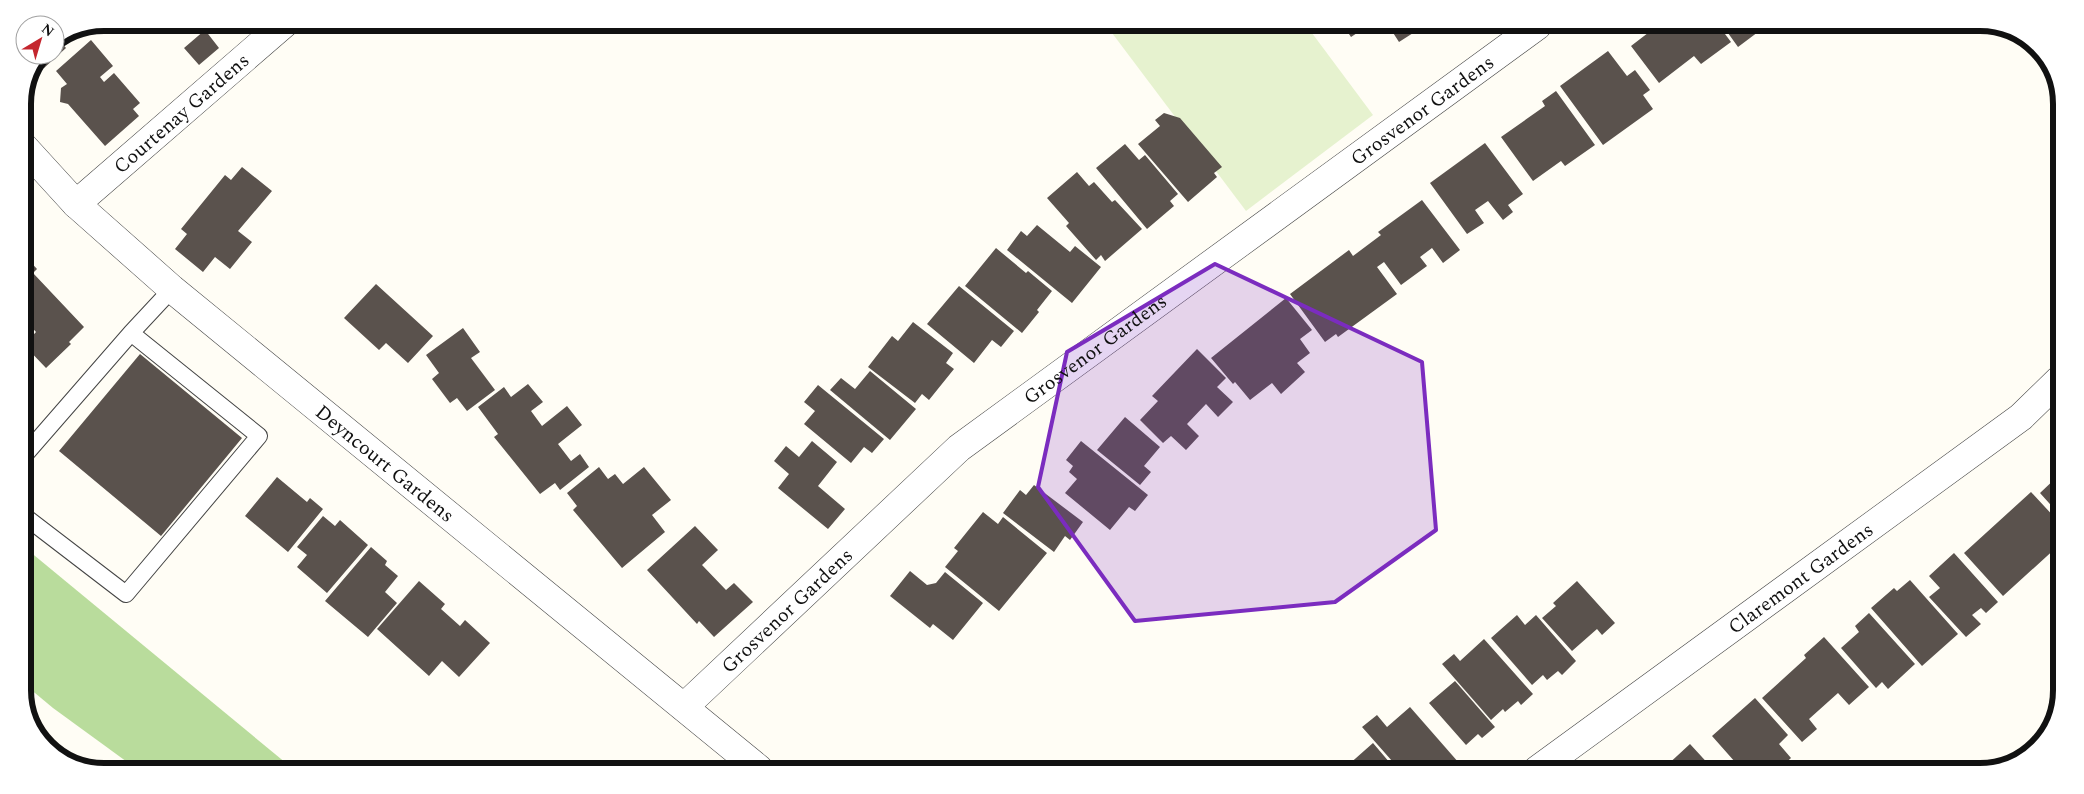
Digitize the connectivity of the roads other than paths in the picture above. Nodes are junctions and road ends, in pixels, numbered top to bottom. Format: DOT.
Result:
graph roads {
  1 [pos="276,31"];
  2 [pos="1530,31"];
  3 [pos="31,155"];
  4 [pos="76,204"];
  5 [pos="172,289"];
  6 [pos="131,332"];
  7 [pos="2053,386"];
  8 [pos="31,448"];
  9 [pos="31,521"];
  10 [pos="684,707"];
  11 [pos="752,763"];
  12 [pos="1547,763"];
  1 -- 4 [label="street, Courtenay Gardens"];
  2 -- 10 [label="street, Grosvenor Gardens"];
  3 -- 4 [label="street, Deyncourt Gardens"];
  4 -- 5 [label="street, Deyncourt Gardens"];
  5 -- 6 [label="lane"];
  5 -- 10 [label="street, Deyncourt Gardens"];
  6 -- 8 [label="lane"];
  6 -- 9 [label="lane"];
  7 -- 12 [label="street, Claremont Gardens"];
  10 -- 11 [label="street, Deyncourt Gardens"];
}
